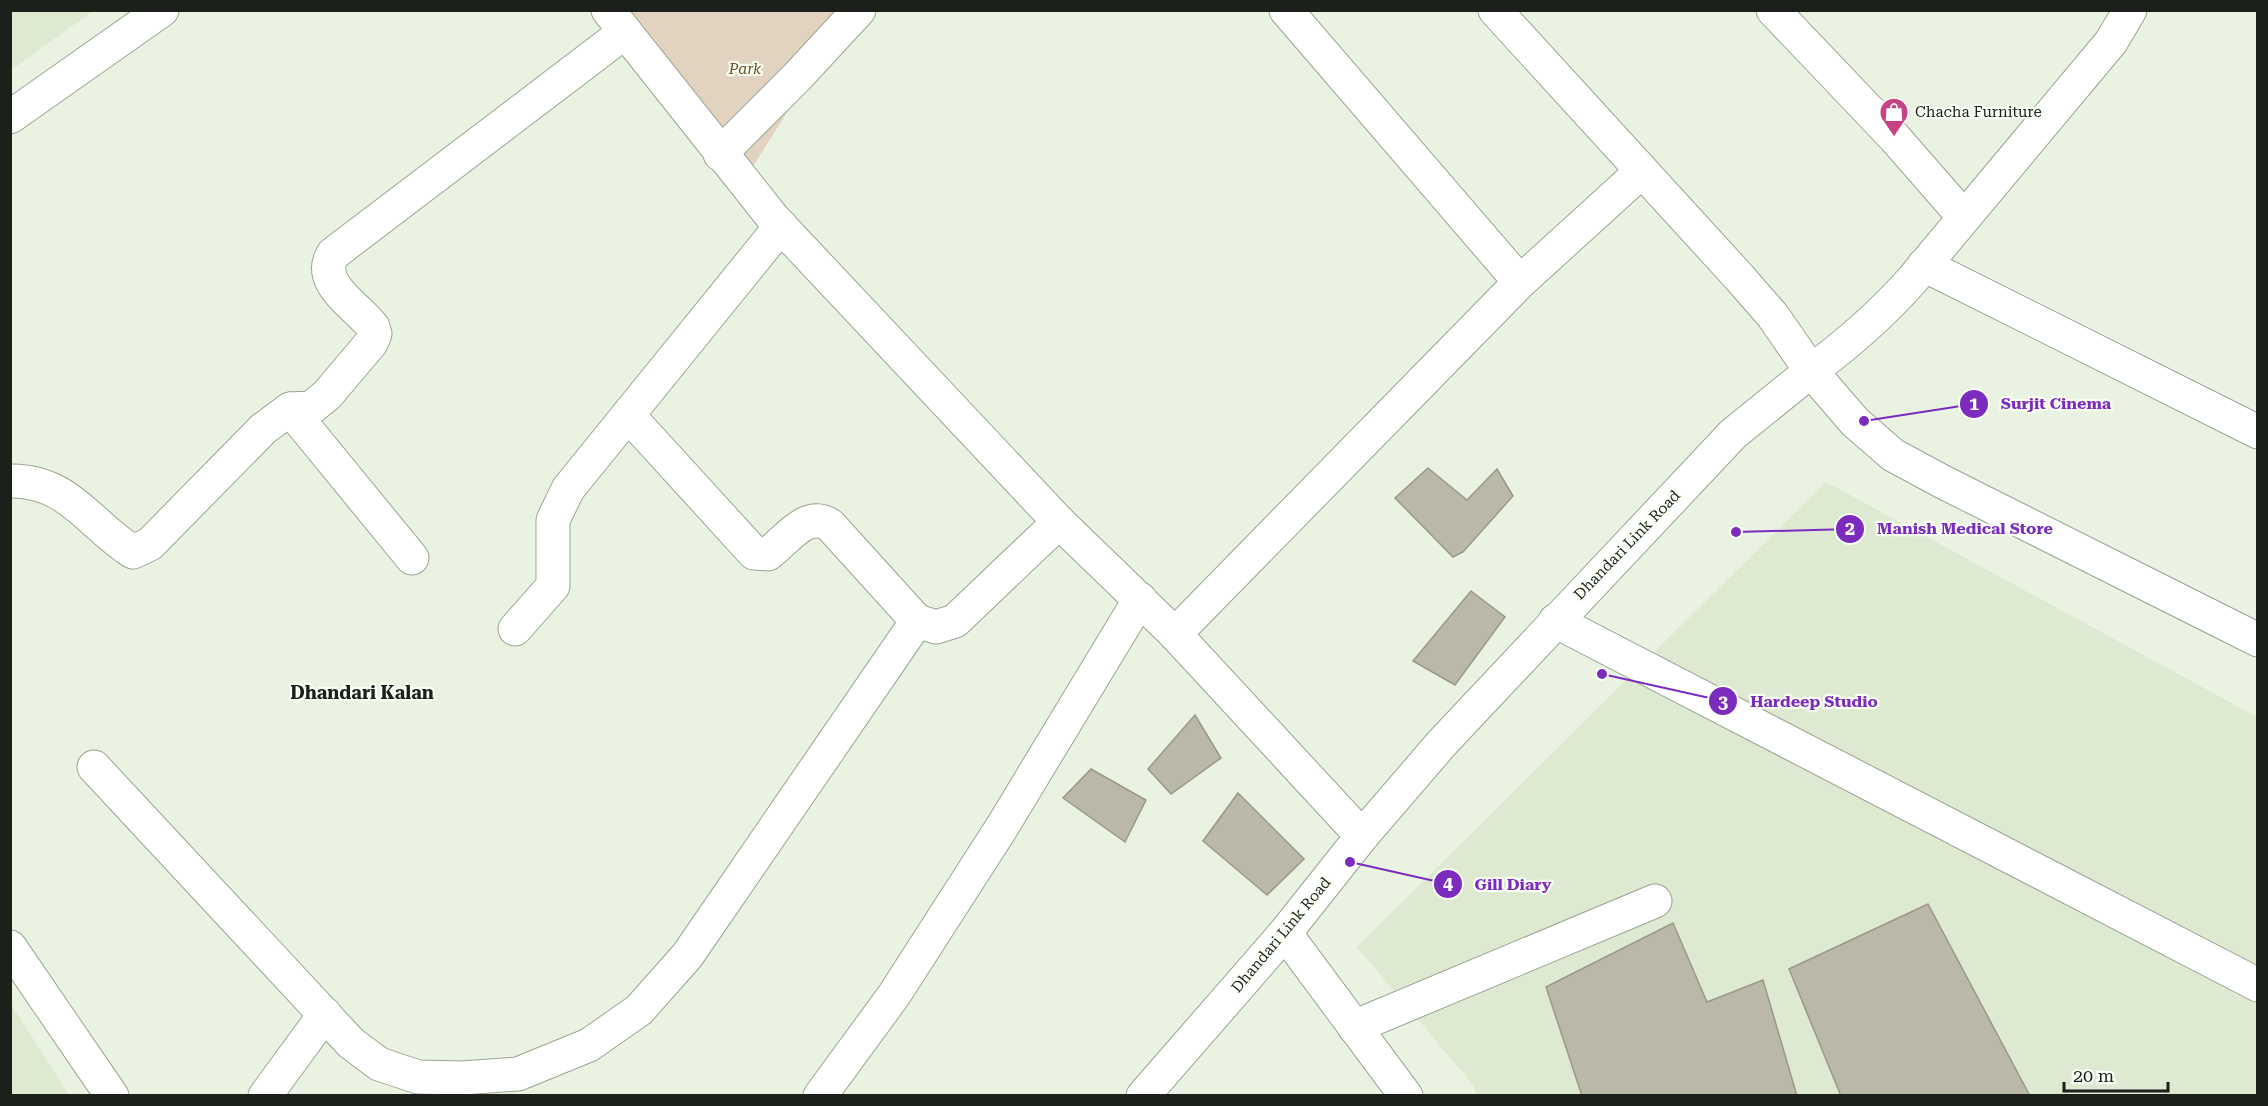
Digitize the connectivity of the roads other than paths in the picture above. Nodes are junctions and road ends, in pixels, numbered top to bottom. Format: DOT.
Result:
graph roads {
  1 [pos="162,10"];
  2 [pos="859,10"];
  3 [pos="1286,10"];
  4 [pos="1495,10"];
  5 [pos="1773,10"];
  6 [pos="2130,10"];
  7 [pos="617,21"];
  8 [pos="10,117"];
  9 [pos="720,154"];
  10 [pos="1642,171"];
  11 [pos="1964,216"];
  12 [pos="781,226"];
  13 [pos="1924,265"];
  14 [pos="1520,282"];
  15 [pos="1811,371"];
  16 [pos="290,409"];
  17 [pos="628,415"];
  18 [pos="2258,432"];
  19 [pos="10,481"];
  20 [pos="1059,522"];
  21 [pos="412,558"];
  22 [pos="1140,599"];
  23 [pos="917,621"];
  24 [pos="1555,621"];
  25 [pos="515,629"];
  26 [pos="1175,634"];
  27 [pos="2258,640"];
  28 [pos="94,766"];
  29 [pos="1362,836"];
  30 [pos="1655,901"];
  31 [pos="1285,933"];
  32 [pos="10,947"];
  33 [pos="2258,985"];
  34 [pos="325,1014"];
  35 [pos="1354,1026"];
  36 [pos="112,1095"];
  37 [pos="265,1095"];
  38 [pos="820,1095"];
  39 [pos="1143,1095"];
  40 [pos="1406,1095"];
  1 -- 8 [label="street"];
  2 -- 9 [label="street"];
  3 -- 14 [label="street"];
  4 -- 10 [label="street"];
  5 -- 11 [label="street"];
  6 -- 11 [label="street, Dhandari Link Road"];
  7 -- 9 [label="street"];
  7 -- 16 [label="street"];
  9 -- 12 [label="street"];
  10 -- 14 [label="street"];
  10 -- 15 [label="street"];
  11 -- 13 [label="street, Dhandari Link Road"];
  12 -- 17 [label="street"];
  12 -- 20 [label="street"];
  13 -- 15 [label="street, Dhandari Link Road"];
  13 -- 18 [label="street"];
  14 -- 26 [label="street"];
  15 -- 24 [label="street, Dhandari Link Road"];
  15 -- 27 [label="street"];
  16 -- 19 [label="street"];
  16 -- 21 [label="street"];
  17 -- 23 [label="street"];
  17 -- 25 [label="street"];
  20 -- 22 [label="street"];
  20 -- 23 [label="street"];
  22 -- 26 [label="street"];
  22 -- 38 [label="street"];
  23 -- 34 [label="street"];
  24 -- 29 [label="street, Dhandari Link Road"];
  24 -- 33 [label="street"];
  26 -- 29 [label="street"];
  28 -- 34 [label="street"];
  29 -- 31 [label="street, Dhandari Link Road"];
  30 -- 35 [label="street"];
  31 -- 35 [label="street"];
  31 -- 39 [label="street, Dhandari Link Road"];
  32 -- 36 [label="street"];
  34 -- 37 [label="street"];
  35 -- 40 [label="street"];
}
